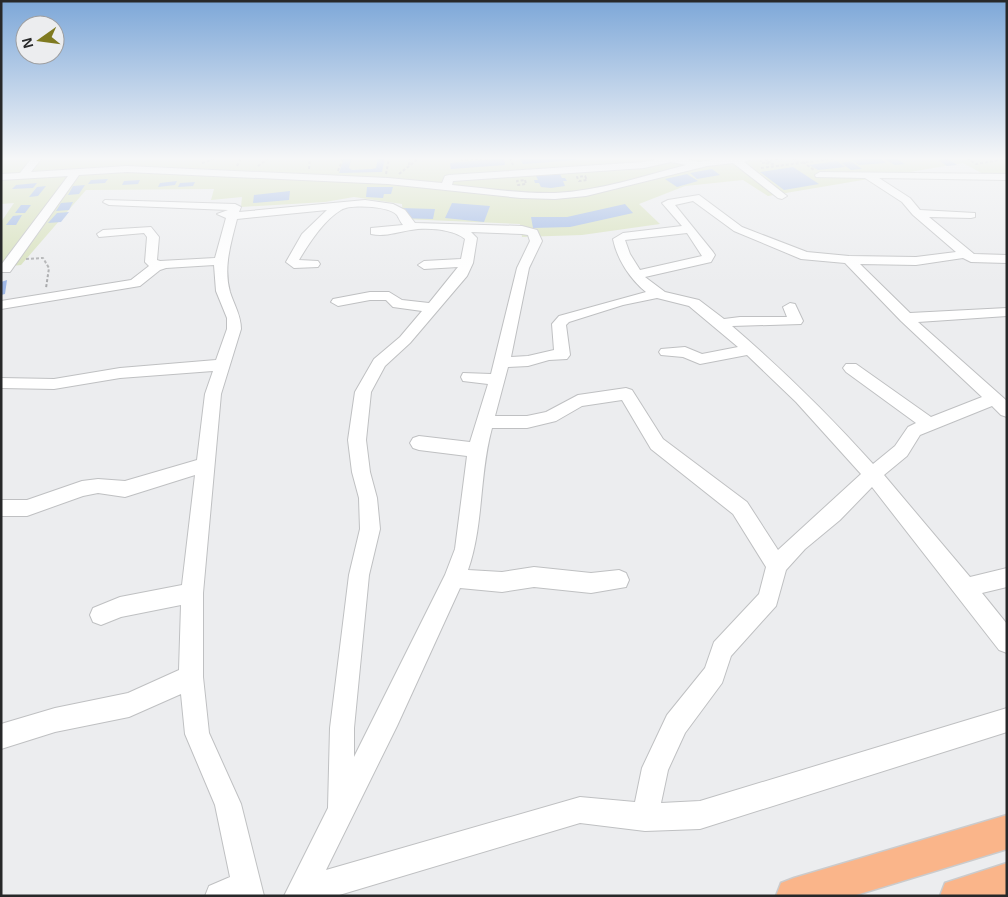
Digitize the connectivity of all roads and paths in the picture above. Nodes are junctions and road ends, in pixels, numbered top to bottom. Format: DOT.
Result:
graph roads {
  1 [pos="56,200"];
  2 [pos="682,200"];
  3 [pos="699,200"];
  4 [pos="906,200"];
  5 [pos="109,202"];
  6 [pos="339,204"];
  7 [pos="208,212"];
  8 [pos="917,213"];
  9 [pos="971,215"];
  10 [pos="234,216"];
  11 [pos="412,226"];
  12 [pos="460,229"];
  13 [pos="690,229"];
  14 [pos="375,230"];
  15 [pos="103,234"];
  16 [pos="965,254"];
  17 [pos="1007,259"];
  18 [pos="849,260"];
  19 [pos="220,261"];
  20 [pos="467,263"];
  21 [pos="314,264"];
  22 [pos="9,265"];
  23 [pos="424,265"];
  24 [pos="160,266"];
  25 [pos="637,275"];
  26 [pos="658,294"];
  27 [pos="42,297"];
  28 [pos="338,302"];
  29 [pos="1,305"];
  30 [pos="790,307"];
  31 [pos="433,308"];
  32 [pos="1007,312"];
  33 [pos="906,318"];
  34 [pos="722,324"];
  35 [pos="750,349"];
  36 [pos="666,352"];
  37 [pos="221,365"];
  38 [pos="851,368"];
  39 [pos="500,371"];
  40 [pos="469,377"];
  41 [pos="1,383"];
  42 [pos="1000,405"];
  43 [pos="486,422"];
  44 [pos="930,424"];
  45 [pos="419,443"];
  46 [pos="477,450"];
  47 [pos="205,465"];
  48 [pos="872,475"];
  49 [pos="1,508"];
  50 [pos="777,566"];
  51 [pos="1007,577"];
  52 [pos="454,578"];
  53 [pos="619,580"];
  54 [pos="966,588"];
  55 [pos="192,593"];
  56 [pos="100,615"];
  57 [pos="1007,642"];
  58 [pos="191,676"];
  59 [pos="1007,720"];
  60 [pos="1,737"];
  61 [pos="341,808"];
  62 [pos="645,817"];
  63 [pos="1007,832"];
  64 [pos="1007,880"];
  65 [pos="247,891"];
  66 [pos="299,894"];
  67 [pos="219,896"];
  68 [pos="794,896"];
  69 [pos="958,896"];
  1 -- 22 [label="street"];
  2 -- 13 [label="street"];
  3 -- 18 [label="street"];
  4 -- 8 [label="street"];
  5 -- 10 [label="street"];
  6 -- 10 [label="street"];
  6 -- 11 [label="street"];
  6 -- 21 [label="street"];
  7 -- 10 [label="street"];
  8 -- 9 [label="street"];
  8 -- 16 [label="street"];
  10 -- 19 [label="street"];
  11 -- 12 [label="street"];
  11 -- 14 [label="street"];
  12 -- 20 [label="street"];
  12 -- 39 [label="street"];
  13 -- 25 [label="street"];
  13 -- 25 [label="street"];
  15 -- 24 [label="street"];
  16 -- 17 [label="street"];
  16 -- 18 [label="street"];
  18 -- 33 [label="street"];
  19 -- 24 [label="street"];
  19 -- 37 [label="street"];
  20 -- 23 [label="street"];
  20 -- 31 [label="street"];
  22 -- 27 [label="path"];
  24 -- 27 [label="street"];
  25 -- 26 [label="street"];
  26 -- 34 [label="street"];
  26 -- 39 [label="street"];
  27 -- 29 [label="street"];
  28 -- 31 [label="street"];
  30 -- 34 [label="street"];
  31 -- 61 [label="street"];
  32 -- 33 [label="street"];
  33 -- 42 [label="street"];
  34 -- 35 [label="street"];
  35 -- 36 [label="street"];
  35 -- 48 [label="street"];
  37 -- 41 [label="street"];
  37 -- 47 [label="street"];
  38 -- 44 [label="street"];
  39 -- 40 [label="street"];
  39 -- 43 [label="street"];
  42 -- 44 [label="street"];
  43 -- 46 [label="street"];
  43 -- 50 [label="street"];
  44 -- 48 [label="street"];
  45 -- 46 [label="street"];
  46 -- 52 [label="street"];
  47 -- 49 [label="street"];
  47 -- 55 [label="street"];
  48 -- 50 [label="street"];
  48 -- 54 [label="street"];
  50 -- 62 [label="street"];
  51 -- 54 [label="street"];
  52 -- 53 [label="street"];
  52 -- 61 [label="street"];
  54 -- 57 [label="street"];
  55 -- 56 [label="street"];
  55 -- 58 [label="street"];
  58 -- 60 [label="street"];
  58 -- 65 [label="street"];
  59 -- 62 [label="street"];
  61 -- 66 [label="street"];
  62 -- 66 [label="street"];
  63 -- 68 [label="main road"];
  64 -- 69 [label="main road"];
  65 -- 67 [label="street"];
}
